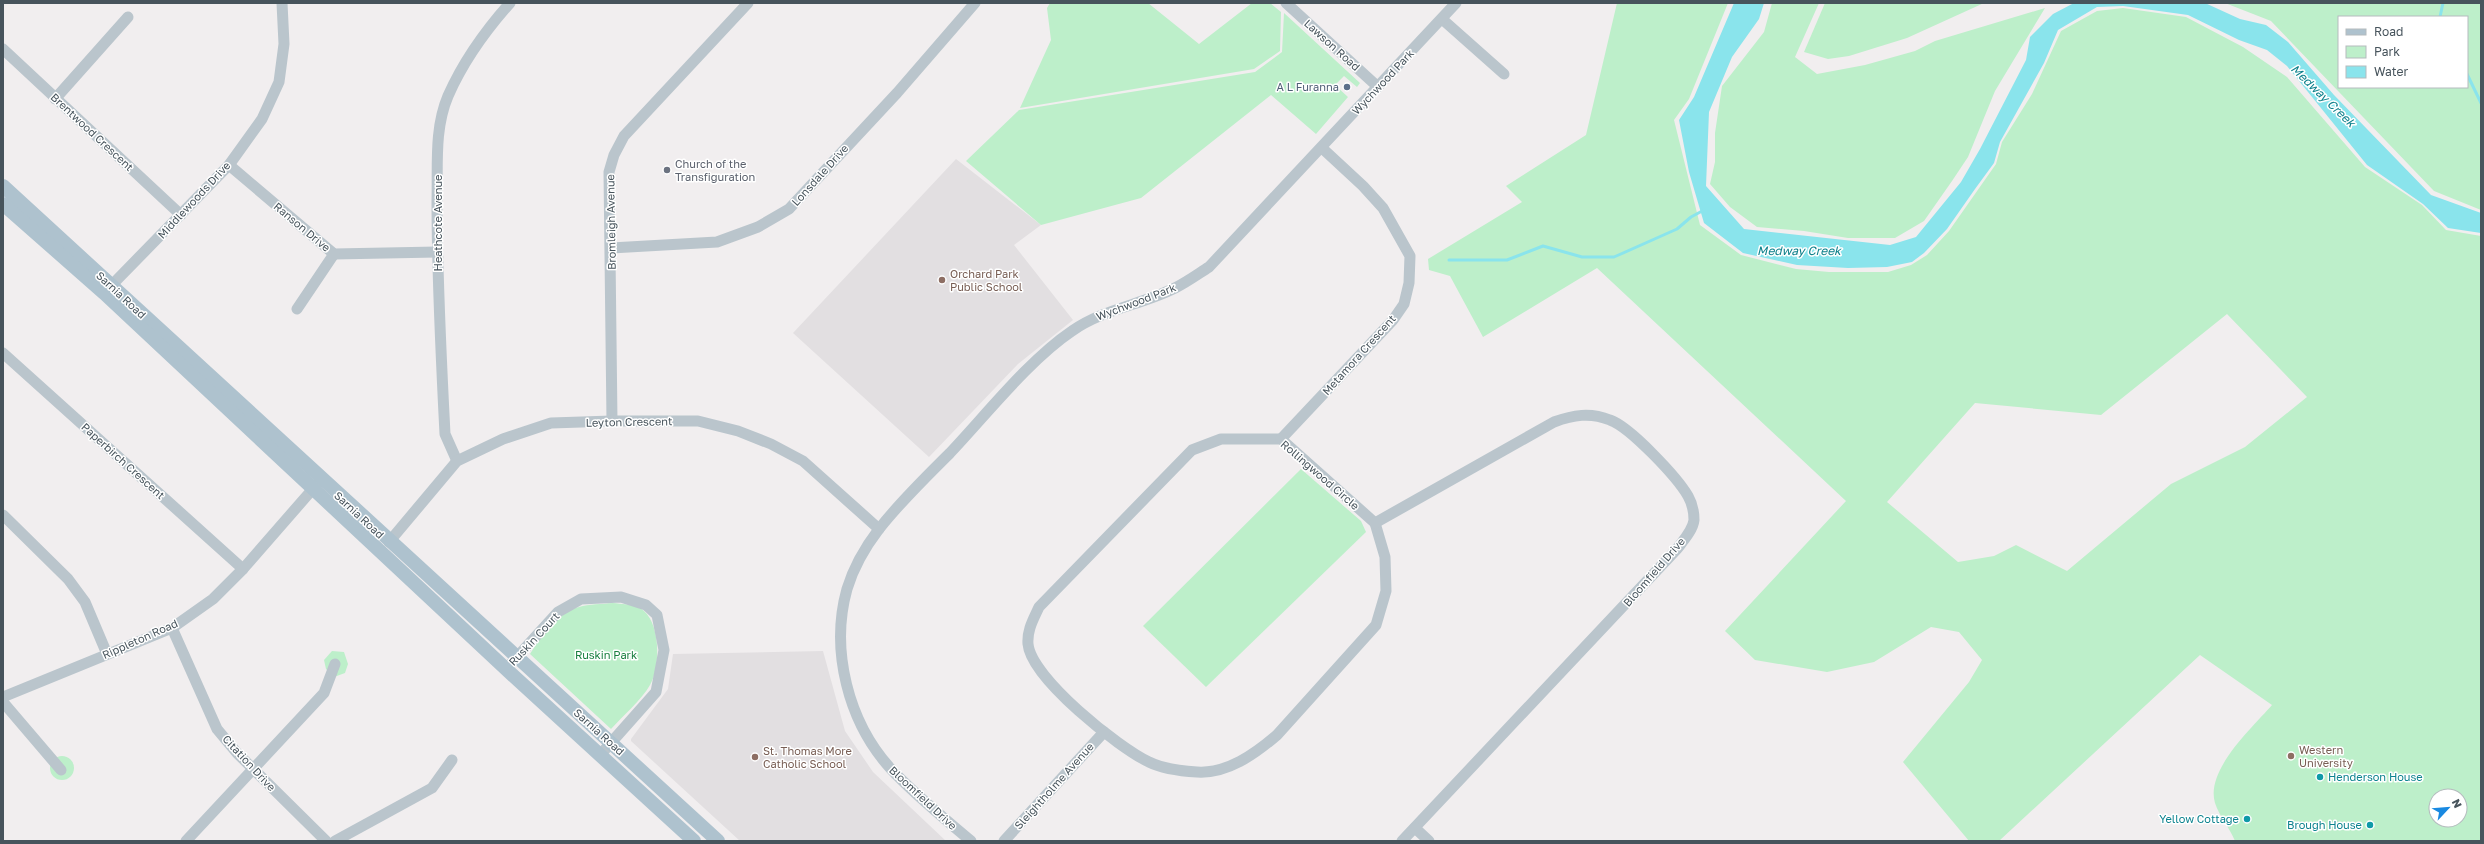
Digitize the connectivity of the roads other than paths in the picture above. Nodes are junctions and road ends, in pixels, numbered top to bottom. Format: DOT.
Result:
graph roads {
  1 [pos="282,3"];
  2 [pos="510,3"];
  3 [pos="748,3"];
  4 [pos="975,3"];
  5 [pos="1286,3"];
  6 [pos="1456,3"];
  7 [pos="128,17"];
  8 [pos="1442,19"];
  9 [pos="3,49"];
  10 [pos="1504,74"];
  11 [pos="1378,87"];
  12 [pos="56,99"];
  13 [pos="1322,148"];
  14 [pos="229,165"];
  15 [pos="3,186"];
  16 [pos="3,204"];
  17 [pos="181,215"];
  18 [pos="611,248"];
  19 [pos="437,252"];
  20 [pos="334,254"];
  21 [pos="108,290"];
  22 [pos="297,308"];
  23 [pos="3,352"];
  24 [pos="612,421"];
  25 [pos="1281,439"];
  26 [pos="457,461"];
  27 [pos="317,484"];
  28 [pos="3,515"];
  29 [pos="1375,523"];
  30 [pos="879,529"];
  31 [pos="389,542"];
  32 [pos="243,569"];
  33 [pos="172,628"];
  34 [pos="108,654"];
  35 [pos="517,658"];
  36 [pos="335,664"];
  37 [pos="506,669"];
  38 [pos="3,697"];
  39 [pos="3,702"];
  40 [pos="1104,732"];
  41 [pos="611,743"];
  42 [pos="601,754"];
  43 [pos="452,760"];
  44 [pos="61,770"];
  45 [pos="255,770"];
  46 [pos="1415,828"];
  47 [pos="186,841"];
  48 [pos="326,841"];
  49 [pos="335,841"];
  50 [pos="694,841"];
  51 [pos="718,841"];
  52 [pos="971,841"];
  53 [pos="1004,841"];
  54 [pos="1402,841"];
  55 [pos="1429,841"];
  1 -- 14 [label="street, Middlewoods Drive"];
  2 -- 19 [label="street, Heathcote Avenue"];
  3 -- 18 [label="street, Bromleigh Avenue"];
  4 -- 18 [label="street, Lonsdale Drive"];
  5 -- 11 [label="street, Lawson Road"];
  6 -- 8 [label="street, Wychwood Park"];
  7 -- 12 [label="street"];
  8 -- 10 [label="street"];
  8 -- 11 [label="street, Wychwood Park"];
  9 -- 12 [label="street, Brentwood Crescent"];
  11 -- 13 [label="street, Wychwood Park"];
  12 -- 17 [label="street, Brentwood Crescent"];
  13 -- 25 [label="street, Metamora Crescent"];
  13 -- 30 [label="street, Wychwood Park"];
  14 -- 17 [label="street, Middlewoods Drive"];
  14 -- 20 [label="street, Ranson Drive"];
  15 -- 21 [label="main road, Sarnia Road"];
  16 -- 21 [label="main road, Sarnia Road"];
  17 -- 21 [label="street, Middlewoods Drive"];
  18 -- 24 [label="street, Bromleigh Avenue"];
  19 -- 20 [label="street, Ranson Drive"];
  19 -- 26 [label="street, Heathcote Avenue"];
  20 -- 22 [label="street"];
  21 -- 27 [label="main road, Sarnia Road"];
  23 -- 32 [label="street, Paperbirch Crescent"];
  24 -- 26 [label="street, Leyton Crescent"];
  24 -- 30 [label="street, Leyton Crescent"];
  25 -- 29 [label="street, Rollingwood Circle"];
  25 -- 40 [label="street, Rollingwood Circle"];
  26 -- 31 [label="street, Leyton Crescent"];
  27 -- 31 [label="main road, Sarnia Road"];
  27 -- 32 [label="street, Rippleton Road"];
  27 -- 37 [label="main road, Sarnia Road"];
  28 -- 34 [label="street"];
  29 -- 40 [label="street, Rollingwood Circle"];
  29 -- 46 [label="street, Bloomfield Drive"];
  30 -- 52 [label="street, Bloomfield Drive"];
  31 -- 35 [label="main road, Sarnia Road"];
  32 -- 33 [label="street, Rippleton Road"];
  33 -- 34 [label="street, Rippleton Road"];
  33 -- 45 [label="street, Citation Drive"];
  34 -- 38 [label="street, Rippleton Road"];
  35 -- 37 [label="street, Ruskin Court"];
  35 -- 41 [label="main road, Sarnia Road"];
  35 -- 41 [label="street, Ruskin Court"];
  36 -- 45 [label="street"];
  37 -- 42 [label="main road, Sarnia Road"];
  39 -- 44 [label="street"];
  40 -- 53 [label="street, Sleightholme Avenue"];
  41 -- 42 [label="street, Ruskin Court"];
  41 -- 51 [label="main road, Sarnia Road"];
  42 -- 50 [label="main road, Sarnia Road"];
  43 -- 49 [label="street"];
  45 -- 47 [label="street"];
  45 -- 48 [label="street, Citation Drive"];
  46 -- 54 [label="street, Bloomfield Drive"];
  46 -- 55 [label="street"];
}
